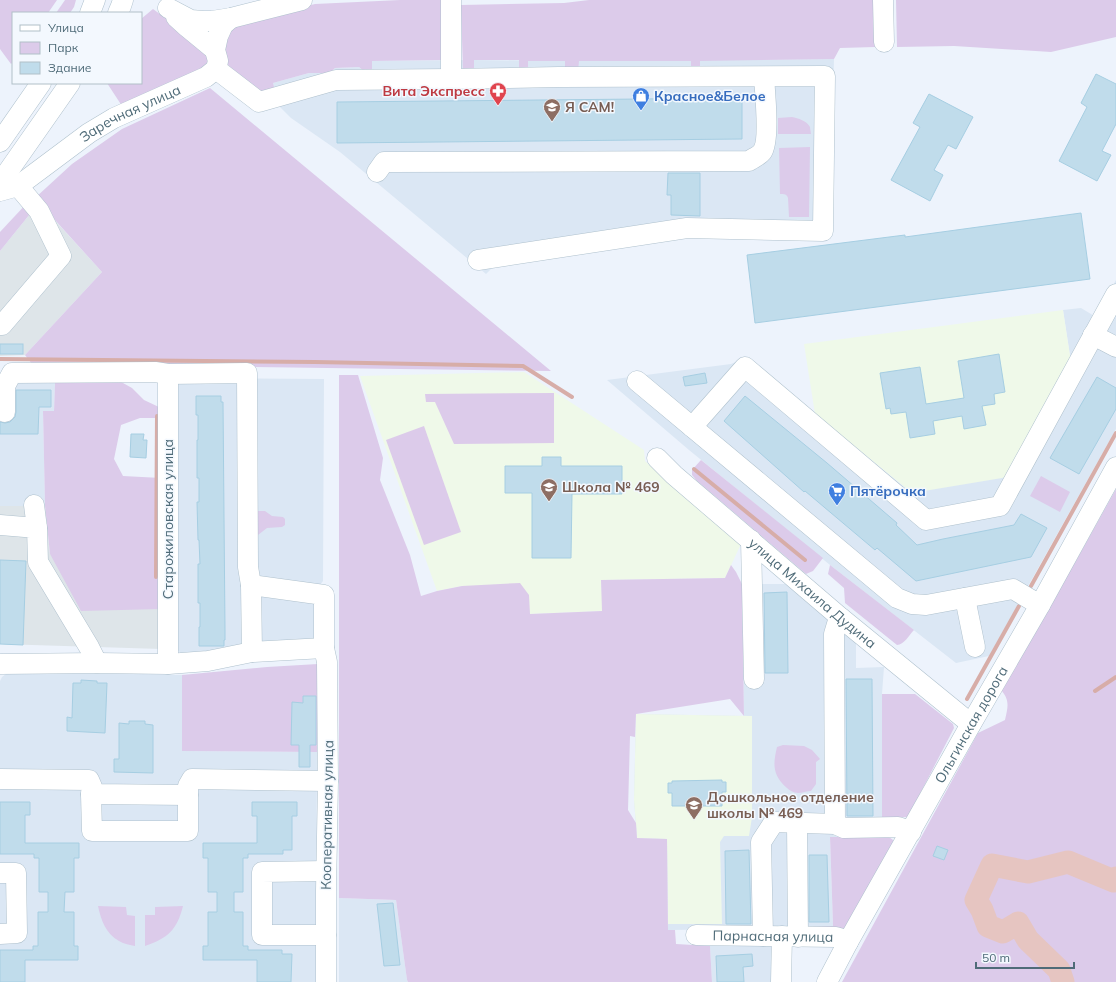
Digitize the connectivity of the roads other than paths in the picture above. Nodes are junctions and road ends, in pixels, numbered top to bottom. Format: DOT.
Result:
graph roads {
  1 [pos="95,0"];
  2 [pos="123,0"];
  3 [pos="451,0"];
  4 [pos="883,0"];
  5 [pos="294,1"];
  6 [pos="163,4"];
  7 [pos="91,12"];
  8 [pos="119,12"];
  9 [pos="231,18"];
  10 [pos="884,42"];
  11 [pos="216,59"];
  12 [pos="764,77"];
  13 [pos="451,79"];
  14 [pos="40,84"];
  15 [pos="69,84"];
  16 [pos="0,142"];
  17 [pos="377,172"];
  18 [pos="6,187"];
  19 [pos="478,260"];
  20 [pos="1116,294"];
  21 [pos="0,325"];
  22 [pos="1093,335"];
  23 [pos="1116,347"];
  24 [pos="168,374"];
  25 [pos="637,381"];
  26 [pos="5,412"];
  27 [pos="692,428"];
  28 [pos="657,458"];
  29 [pos="1116,467"];
  30 [pos="34,506"];
  31 [pos="0,525"];
  32 [pos="36,528"];
  33 [pos="751,540"];
  34 [pos="779,565"];
  35 [pos="752,574"];
  36 [pos="251,585"];
  37 [pos="965,598"];
  38 [pos="1040,605"];
  39 [pos="841,618"];
  40 [pos="975,647"];
  41 [pos="324,648"];
  42 [pos="252,652"];
  43 [pos="97,663"];
  44 [pos="0,664"];
  45 [pos="168,664"];
  46 [pos="754,679"];
  47 [pos="971,724"];
  48 [pos="0,779"];
  49 [pos="328,780"];
  50 [pos="92,794"];
  51 [pos="188,795"];
  52 [pos="797,823"];
  53 [pos="835,824"];
  54 [pos="911,832"];
  55 [pos="326,871"];
  56 [pos="0,873"];
  57 [pos="0,934"];
  58 [pos="326,935"];
  59 [pos="696,935"];
  60 [pos="763,936"];
  61 [pos="790,936"];
  62 [pos="848,942"];
  63 [pos="326,982"];
  64 [pos="781,982"];
  65 [pos="827,982"];
  1 -- 7 [label="street"];
  2 -- 8 [label="street"];
  3 -- 13 [label="street"];
  4 -- 10 [label="street"];
  5 -- 9 [label="street"];
  6 -- 9 [label="street"];
  6 -- 11 [label="street"];
  9 -- 11 [label="street"];
  11 -- 13 [label="street"];
  11 -- 18 [label="street, Заречная улица"];
  12 -- 13 [label="street"];
  12 -- 17 [label="street"];
  12 -- 19 [label="street"];
  14 -- 16 [label="street"];
  15 -- 18 [label="street"];
  18 -- 21 [label="street"];
  20 -- 22 [label="street"];
  22 -- 23 [label="street"];
  22 -- 27 [label="street"];
  24 -- 26 [label="street"];
  24 -- 36 [label="street"];
  24 -- 45 [label="street, Старожиловская улица"];
  25 -- 27 [label="street"];
  27 -- 37 [label="street"];
  28 -- 33 [label="street, улица Михаила Дудина"];
  29 -- 38 [label="street, Ольгинская дорога"];
  30 -- 32 [label="street"];
  31 -- 32 [label="street"];
  32 -- 43 [label="street"];
  33 -- 34 [label="street, улица Михаила Дудина"];
  33 -- 35 [label="street"];
  34 -- 35 [label="street"];
  34 -- 39 [label="street, улица Михаила Дудина"];
  35 -- 46 [label="street"];
  36 -- 41 [label="street, Кооперативная улица"];
  36 -- 42 [label="street"];
  37 -- 38 [label="street"];
  37 -- 40 [label="street"];
  38 -- 47 [label="street, Ольгинская дорога"];
  39 -- 47 [label="street, улица Михаила Дудина"];
  39 -- 53 [label="street"];
  41 -- 42 [label="street"];
  41 -- 49 [label="street, Кооперативная улица"];
  42 -- 45 [label="street"];
  43 -- 44 [label="street"];
  43 -- 45 [label="street"];
  47 -- 54 [label="street, Ольгинская дорога"];
  48 -- 50 [label="street"];
  49 -- 51 [label="street"];
  49 -- 55 [label="street, Кооперативная улица"];
  50 -- 51 [label="street"];
  50 -- 51 [label="street"];
  52 -- 53 [label="street"];
  52 -- 60 [label="street"];
  52 -- 61 [label="street"];
  53 -- 54 [label="street"];
  54 -- 62 [label="street, Ольгинская дорога"];
  55 -- 58 [label="street, Кооперативная улица"];
  55 -- 58 [label="street"];
  56 -- 57 [label="street"];
  58 -- 63 [label="street, Кооперативная улица"];
  59 -- 60 [label="street, Парнасная улица"];
  60 -- 61 [label="street, Парнасная улица"];
  61 -- 62 [label="street, Парнасная улица"];
  61 -- 64 [label="street"];
  62 -- 65 [label="street, Ольгинская дорога"];
}
